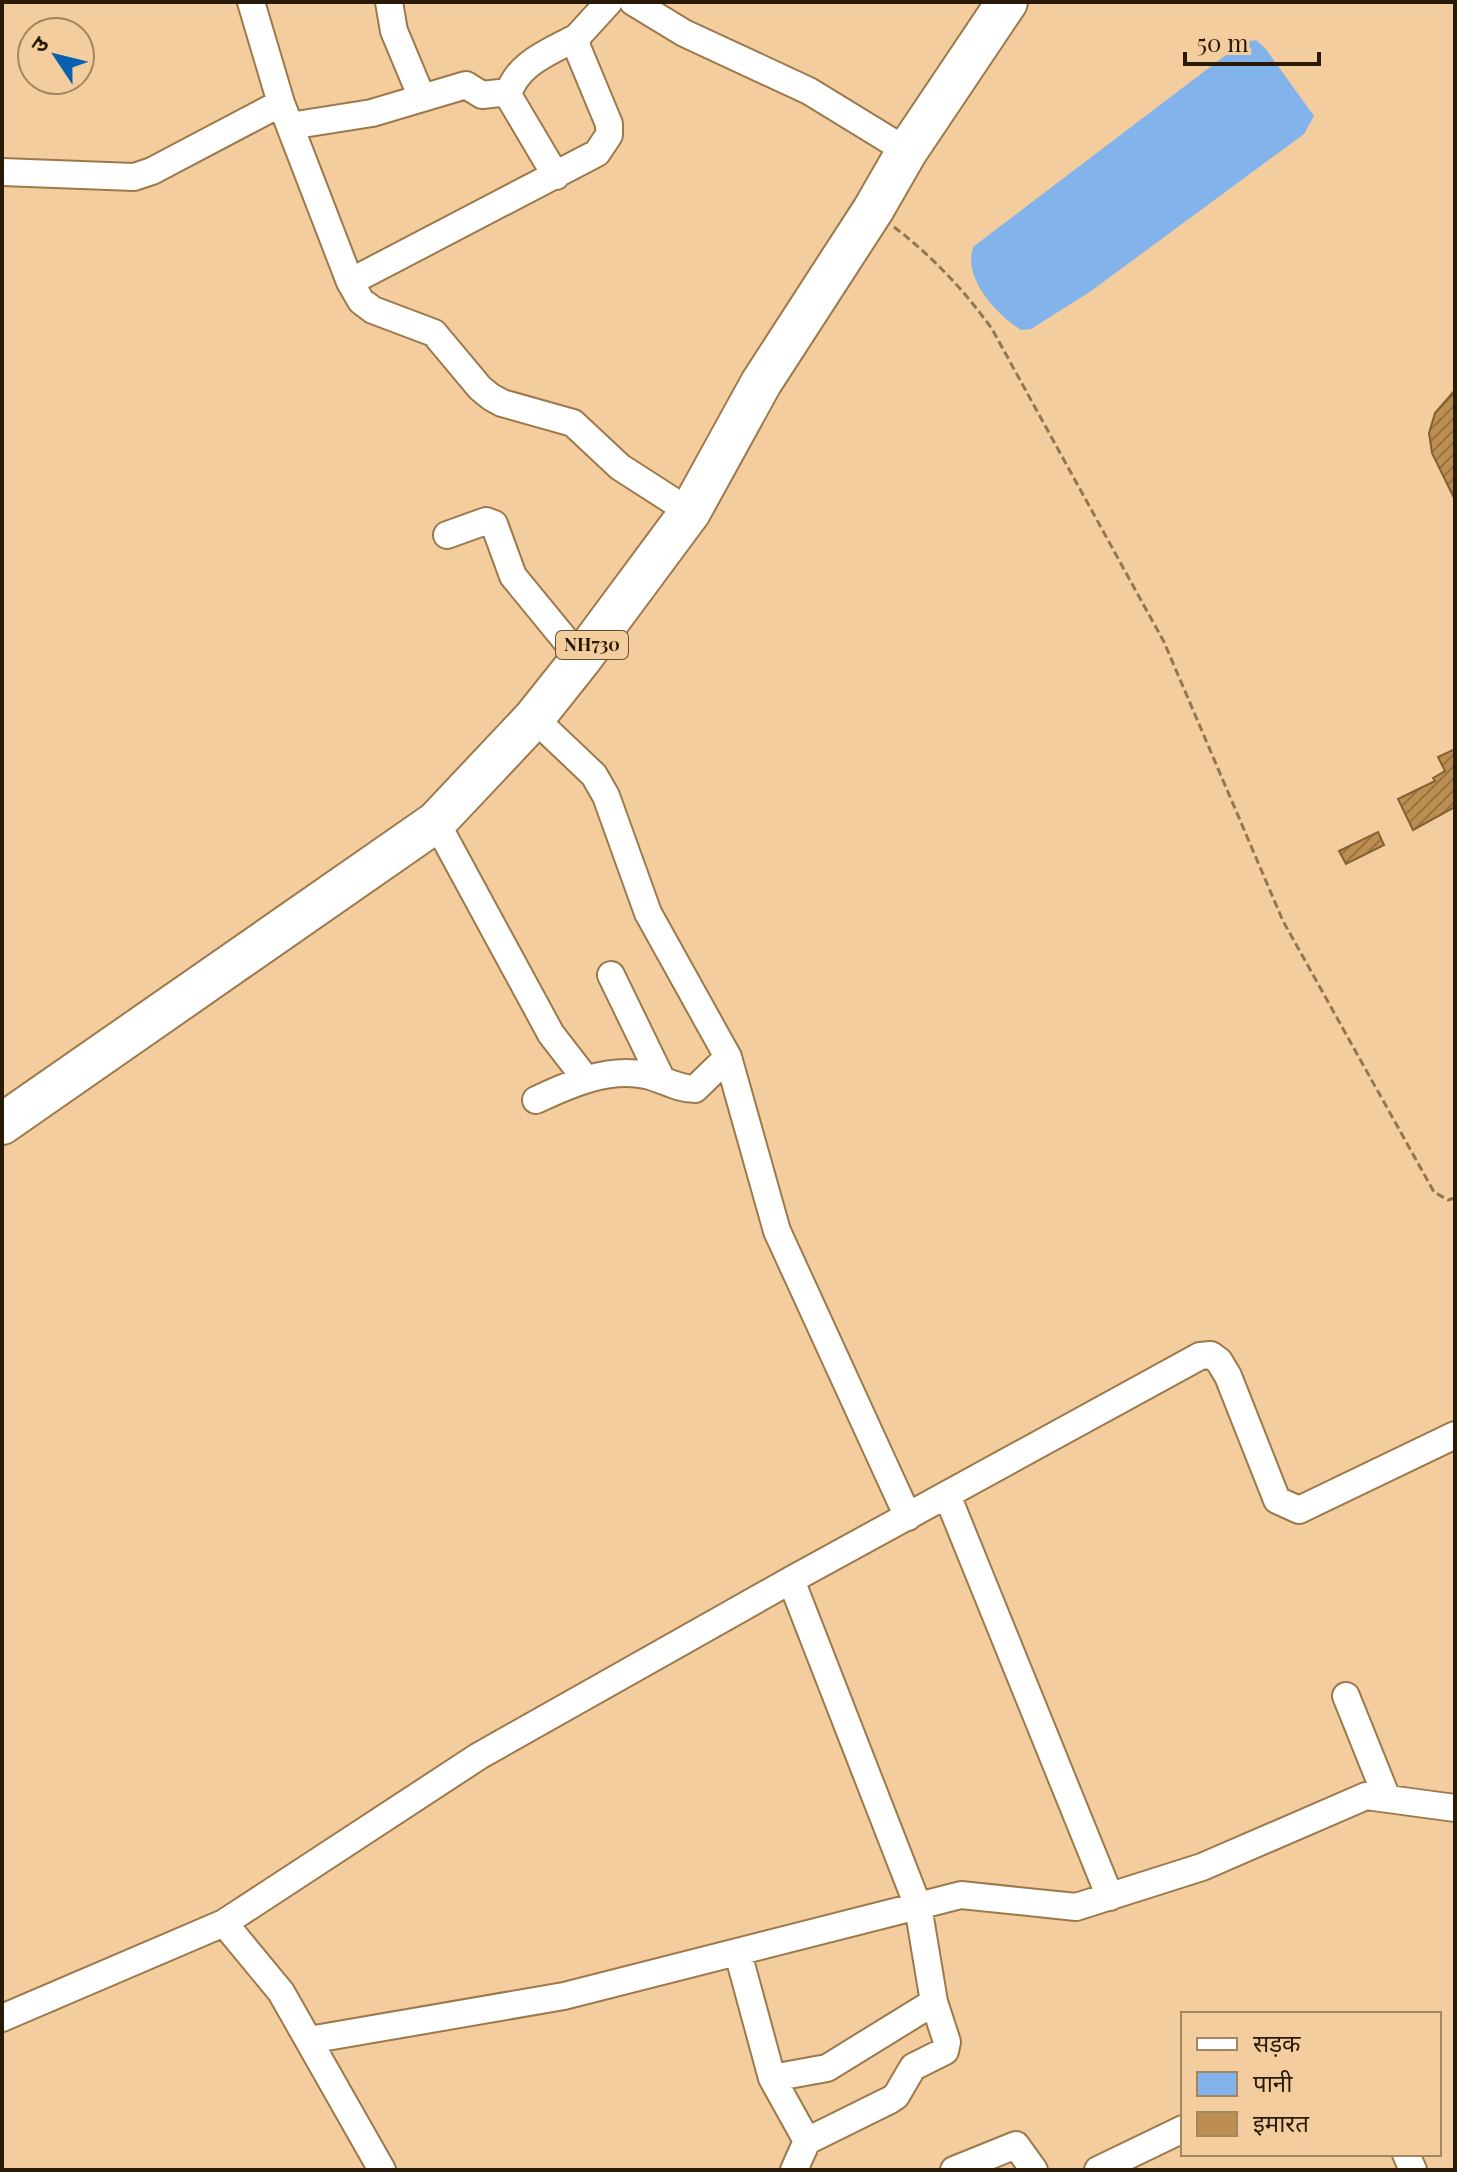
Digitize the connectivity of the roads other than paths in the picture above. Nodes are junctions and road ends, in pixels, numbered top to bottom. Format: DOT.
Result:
graph roads {
  1 [pos="251,2"];
  2 [pos="389,2"];
  3 [pos="609,2"];
  4 [pos="633,2"];
  5 [pos="1007,2"];
  6 [pos="577,37"];
  7 [pos="508,95"];
  8 [pos="422,98"];
  9 [pos="285,114"];
  10 [pos="907,151"];
  11 [pos="2,172"];
  12 [pos="556,176"];
  13 [pos="350,282"];
  14 [pos="690,512"];
  15 [pos="447,535"];
  16 [pos="581,659"];
  17 [pos="534,718"];
  18 [pos="436,822"];
  19 [pos="611,975"];
  20 [pos="728,1057"];
  21 [pos="585,1078"];
  22 [pos="661,1078"];
  23 [pos="536,1100"];
  24 [pos="2,1124"];
  25 [pos="1455,1435"];
  26 [pos="947,1495"];
  27 [pos="908,1517"];
  28 [pos="791,1580"];
  29 [pos="1346,1696"];
  30 [pos="1387,1798"];
  31 [pos="1455,1808"];
  32 [pos="1110,1897"];
  33 [pos="918,1906"];
  34 [pos="224,1923"];
  35 [pos="738,1953"];
  36 [pos="934,2002"];
  37 [pos="2,2018"];
  38 [pos="309,2040"];
  39 [pos="772,2078"];
  40 [pos="1181,2130"];
  41 [pos="807,2141"];
  42 [pos="382,2170"];
  43 [pos="794,2170"];
  44 [pos="954,2170"];
  45 [pos="1034,2170"];
  46 [pos="1098,2170"];
  1 -- 9 [label="street"];
  2 -- 8 [label="street"];
  3 -- 6 [label="street"];
  4 -- 10 [label="street"];
  5 -- 10 [label="highway, NH730"];
  6 -- 7 [label="street"];
  6 -- 12 [label="street"];
  7 -- 8 [label="street"];
  7 -- 12 [label="street"];
  8 -- 9 [label="street"];
  9 -- 11 [label="street"];
  9 -- 13 [label="street"];
  10 -- 14 [label="highway, NH730"];
  12 -- 13 [label="street"];
  13 -- 14 [label="street"];
  14 -- 16 [label="highway, NH730"];
  15 -- 16 [label="street"];
  16 -- 17 [label="highway, NH730"];
  17 -- 18 [label="highway, NH730"];
  17 -- 20 [label="street"];
  18 -- 21 [label="street"];
  18 -- 24 [label="highway, NH730"];
  19 -- 22 [label="street"];
  20 -- 22 [label="street"];
  20 -- 27 [label="street"];
  21 -- 22 [label="street"];
  21 -- 23 [label="street"];
  25 -- 26 [label="street"];
  26 -- 27 [label="street"];
  26 -- 32 [label="street"];
  27 -- 28 [label="street"];
  28 -- 33 [label="street"];
  28 -- 34 [label="street"];
  29 -- 30 [label="street"];
  30 -- 31 [label="street"];
  30 -- 32 [label="street"];
  32 -- 33 [label="street"];
  33 -- 35 [label="street"];
  33 -- 36 [label="street"];
  34 -- 37 [label="street"];
  34 -- 38 [label="street"];
  35 -- 38 [label="street"];
  35 -- 39 [label="street"];
  36 -- 39 [label="street"];
  36 -- 41 [label="street"];
  38 -- 42 [label="street"];
  39 -- 41 [label="street"];
  40 -- 46 [label="street"];
  41 -- 43 [label="street"];
  44 -- 45 [label="street"];
}
